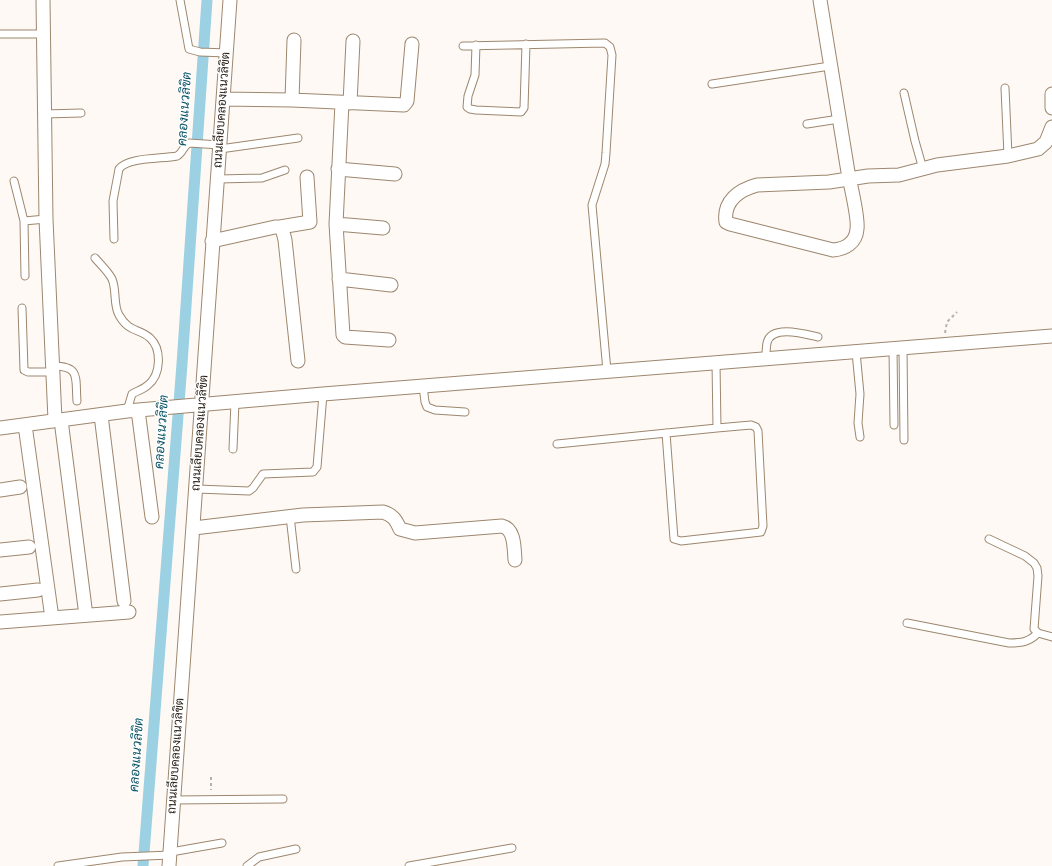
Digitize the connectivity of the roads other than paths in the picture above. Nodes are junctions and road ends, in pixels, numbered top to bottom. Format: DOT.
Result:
graph roads {
  1 [pos="42,0"];
  2 [pos="180,0"];
  3 [pos="230,0"];
  4 [pos="822,0"];
  5 [pos="0,34"];
  6 [pos="42,34"];
  7 [pos="294,40"];
  8 [pos="353,41"];
  9 [pos="412,44"];
  10 [pos="526,44"];
  11 [pos="476,45"];
  12 [pos="463,46"];
  13 [pos="222,53"];
  14 [pos="830,66"];
  15 [pos="712,84"];
  16 [pos="1005,88"];
  17 [pos="904,93"];
  18 [pos="1052,94"];
  19 [pos="223,99"];
  20 [pos="292,100"];
  21 [pos="346,103"];
  22 [pos="1052,108"];
  23 [pos="81,113"];
  24 [pos="45,114"];
  25 [pos="839,119"];
  26 [pos="807,124"];
  27 [pos="1052,127"];
  28 [pos="298,138"];
  29 [pos="217,146"];
  30 [pos="1008,156"];
  31 [pos="338,169"];
  32 [pos="923,169"];
  33 [pos="285,170"];
  34 [pos="395,174"];
  35 [pos="307,177"];
  36 [pos="218,178"];
  37 [pos="849,178"];
  38 [pos="14,181"];
  39 [pos="46,219"];
  40 [pos="24,221"];
  41 [pos="336,224"];
  42 [pos="280,228"];
  43 [pos="383,228"];
  44 [pos="114,239"];
  45 [pos="212,241"];
  46 [pos="95,258"];
  47 [pos="24,276"];
  48 [pos="339,280"];
  49 [pos="391,285"];
  50 [pos="22,308"];
  51 [pos="818,336"];
  52 [pos="1052,336"];
  53 [pos="389,340"];
  54 [pos="898,348"];
  55 [pos="856,352"];
  56 [pos="766,359"];
  57 [pos="298,361"];
  58 [pos="716,363"];
  59 [pos="53,369"];
  60 [pos="607,371"];
  61 [pos="423,386"];
  62 [pos="323,394"];
  63 [pos="77,401"];
  64 [pos="235,402"];
  65 [pos="197,405"];
  66 [pos="133,411"];
  67 [pos="465,412"];
  68 [pos="101,415"];
  69 [pos="58,420"];
  70 [pos="25,425"];
  71 [pos="894,425"];
  72 [pos="0,428"];
  73 [pos="716,428"];
  74 [pos="666,433"];
  75 [pos="860,437"];
  76 [pos="904,440"];
  77 [pos="557,444"];
  78 [pos="233,449"];
  79 [pos="20,488"];
  80 [pos="197,489"];
  81 [pos="0,490"];
  82 [pos="290,516"];
  83 [pos="152,517"];
  84 [pos="194,528"];
  85 [pos="989,539"];
  86 [pos="29,547"];
  87 [pos="0,550"];
  88 [pos="515,560"];
  89 [pos="296,569"];
  90 [pos="38,590"];
  91 [pos="0,594"];
  92 [pos="85,608"];
  93 [pos="51,611"];
  94 [pos="0,622"];
  95 [pos="907,623"];
  96 [pos="1038,633"];
  97 [pos="1052,637"];
  98 [pos="283,799"];
  99 [pos="174,800"];
  100 [pos="222,843"];
  101 [pos="512,848"];
  102 [pos="296,849"];
  103 [pos="168,857"];
  104 [pos="58,866"];
  105 [pos="247,866"];
  106 [pos="409,866"];
  1 -- 6 [label="street"];
  2 -- 13 [label="lane"];
  3 -- 13 [label="street, ถนนเลียบคลองแนวลิขิต"];
  4 -- 14 [label="street"];
  5 -- 6 [label="lane"];
  6 -- 24 [label="street"];
  7 -- 20 [label="street"];
  8 -- 21 [label="street"];
  9 -- 21 [label="street"];
  10 -- 11 [label="lane"];
  10 -- 11 [label="lane"];
  10 -- 60 [label="lane"];
  11 -- 12 [label="lane"];
  13 -- 19 [label="street, ถนนเลียบคลองแนวลิขิต"];
  14 -- 15 [label="lane"];
  14 -- 25 [label="street"];
  16 -- 30 [label="lane"];
  17 -- 32 [label="lane"];
  18 -- 22 [label="street"];
  19 -- 20 [label="street"];
  19 -- 29 [label="street, ถนนเลียบคลองแนวลิขิต"];
  20 -- 21 [label="street"];
  21 -- 31 [label="street"];
  23 -- 24 [label="lane"];
  24 -- 39 [label="street"];
  25 -- 26 [label="lane"];
  25 -- 37 [label="street"];
  27 -- 30 [label="street"];
  28 -- 29 [label="lane"];
  29 -- 36 [label="street, ถนนเลียบคลองแนวลิขิต"];
  29 -- 44 [label="lane"];
  30 -- 32 [label="street"];
  31 -- 34 [label="street"];
  31 -- 41 [label="street"];
  32 -- 37 [label="street"];
  33 -- 36 [label="lane"];
  35 -- 42 [label="street"];
  36 -- 45 [label="street, ถนนเลียบคลองแนวลิขิต"];
  37 -- 37 [label="street"];
  38 -- 40 [label="lane"];
  39 -- 40 [label="lane"];
  39 -- 59 [label="street"];
  40 -- 47 [label="lane"];
  41 -- 43 [label="street"];
  41 -- 48 [label="street"];
  42 -- 45 [label="street"];
  42 -- 57 [label="street"];
  45 -- 65 [label="street, ถนนเลียบคลองแนวลิขิต"];
  46 -- 66 [label="lane"];
  48 -- 49 [label="street"];
  48 -- 53 [label="street"];
  50 -- 59 [label="lane"];
  51 -- 56 [label="lane"];
  52 -- 54 [label="street"];
  54 -- 55 [label="street"];
  54 -- 71 [label="lane"];
  54 -- 76 [label="lane"];
  55 -- 56 [label="street"];
  55 -- 75 [label="lane"];
  56 -- 58 [label="street"];
  58 -- 60 [label="street"];
  58 -- 73 [label="lane"];
  59 -- 63 [label="lane"];
  59 -- 69 [label="street"];
  60 -- 61 [label="street"];
  61 -- 62 [label="street"];
  61 -- 67 [label="lane"];
  62 -- 64 [label="street"];
  62 -- 80 [label="lane"];
  64 -- 65 [label="street"];
  64 -- 78 [label="lane"];
  65 -- 66 [label="street"];
  65 -- 80 [label="street, ถนนเลียบคลองแนวลิขิต"];
  66 -- 68 [label="street"];
  66 -- 83 [label="street"];
  68 -- 69 [label="street"];
  68 -- 94 [label="street"];
  69 -- 70 [label="street"];
  69 -- 92 [label="street"];
  70 -- 72 [label="street"];
  70 -- 93 [label="street"];
  73 -- 74 [label="lane"];
  73 -- 74 [label="lane"];
  74 -- 77 [label="lane"];
  79 -- 81 [label="street"];
  80 -- 84 [label="street, ถนนเลียบคลองแนวลิขิต"];
  82 -- 84 [label="street"];
  82 -- 88 [label="street"];
  82 -- 89 [label="lane"];
  84 -- 99 [label="street, ถนนเลียบคลองแนวลิขิต"];
  85 -- 96 [label="lane"];
  86 -- 87 [label="street"];
  90 -- 91 [label="street"];
  95 -- 96 [label="lane"];
  96 -- 97 [label="lane"];
  98 -- 99 [label="lane"];
  99 -- 103 [label="street, ถนนเลียบคลองแนวลิขิต"];
  100 -- 103 [label="lane"];
  101 -- 106 [label="lane"];
  102 -- 105 [label="lane"];
  103 -- 104 [label="lane"];
}
